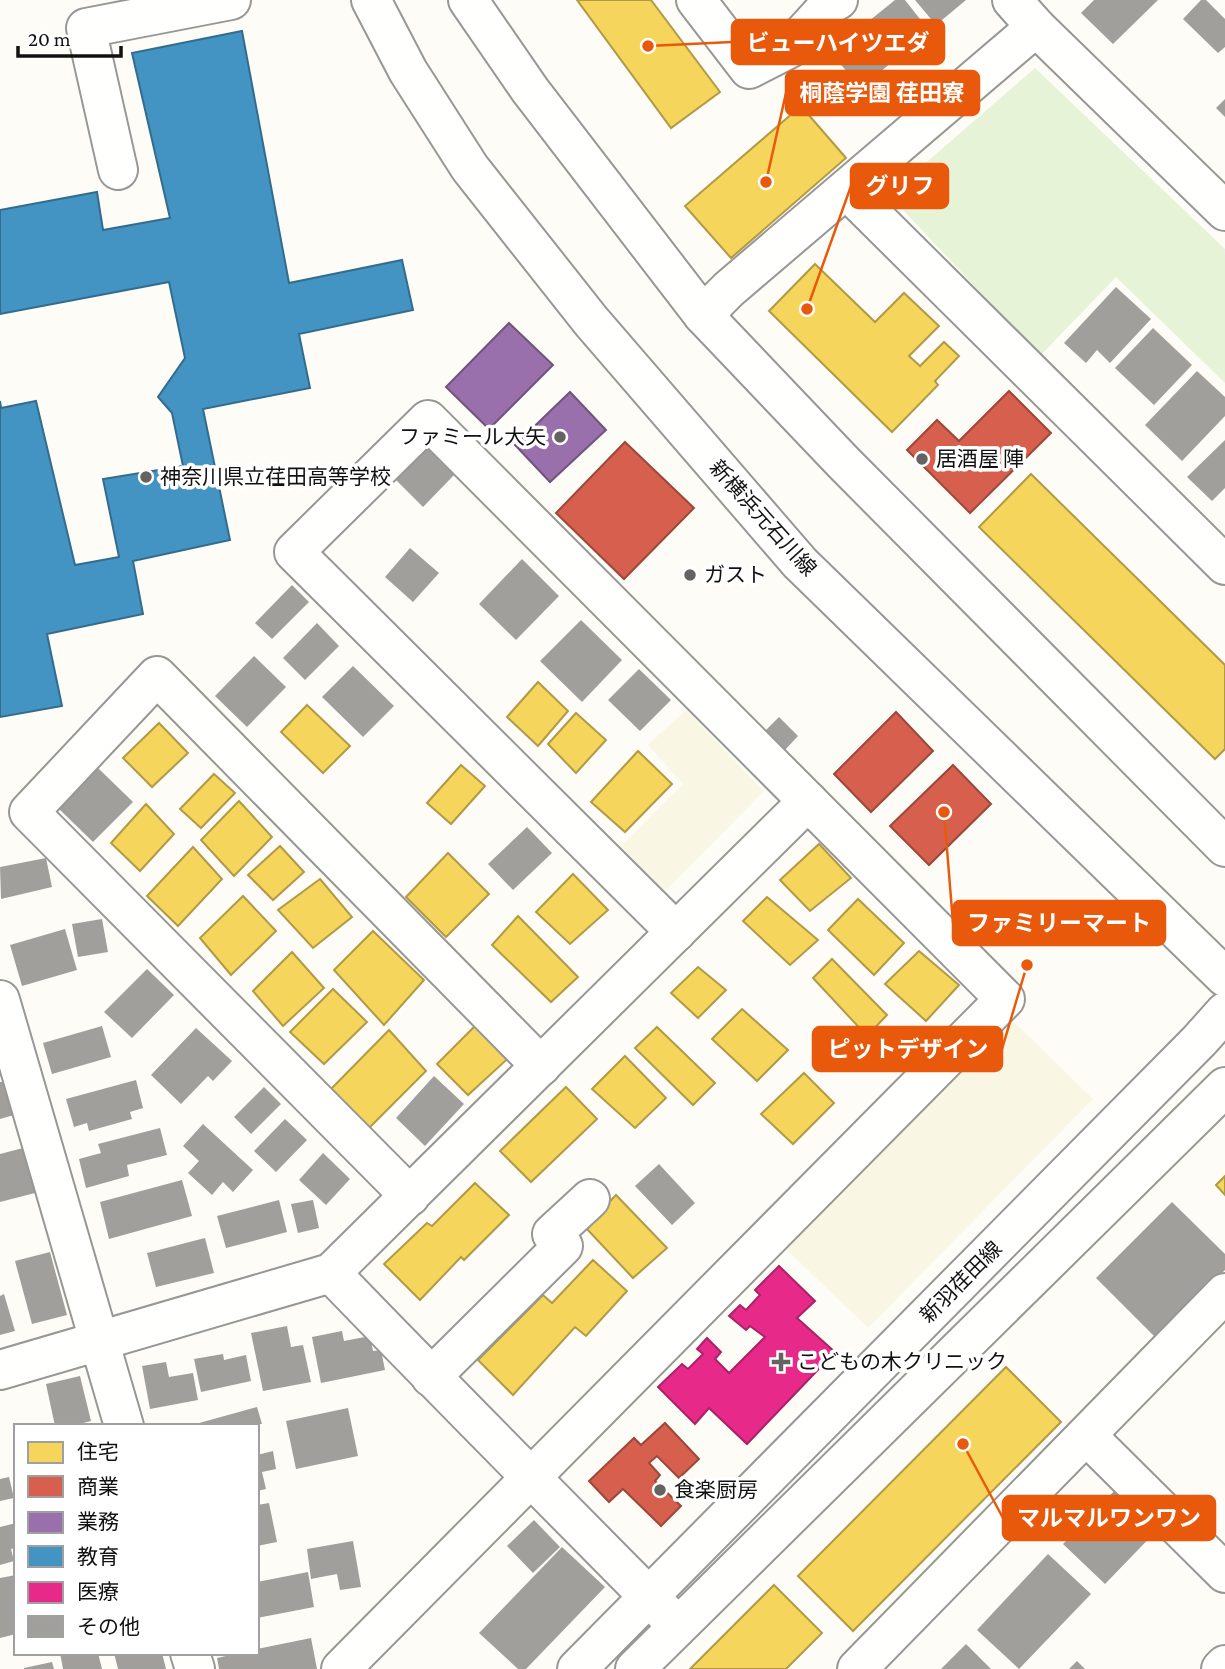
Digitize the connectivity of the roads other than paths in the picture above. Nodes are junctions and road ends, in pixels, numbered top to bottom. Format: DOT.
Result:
graph roads {
  1 [pos="231,0"];
  2 [pos="371,0"];
  3 [pos="468,0"];
  4 [pos="696,0"];
  5 [pos="838,0"];
  6 [pos="1024,13"];
  7 [pos="118,170"];
  8 [pos="847,190"];
  9 [pos="1225,211"];
  10 [pos="703,314"];
  11 [pos="1225,565"];
  12 [pos="808,801"];
  13 [pos="1225,847"];
  14 [pos="676,932"];
  15 [pos="1225,977"];
  16 [pos="0,1000"];
  17 [pos="1225,1012"];
  18 [pos="541,1066"];
  19 [pos="1225,1087"];
  20 [pos="410,1196"];
  21 [pos="590,1199"];
  22 [pos="331,1273"];
  23 [pos="1225,1293"];
  24 [pos="99,1341"];
  25 [pos="0,1370"];
  26 [pos="431,1377"];
  27 [pos="123,1424"];
  28 [pos="1087,1436"];
  29 [pos="533,1477"];
  30 [pos="1225,1573"];
  31 [pos="649,1597"];
  32 [pos="679,1627"];
  33 [pos="1225,1665"];
  34 [pos="341,1669"];
  35 [pos="577,1669"];
  36 [pos="635,1669"];
  37 [pos="857,1669"];
  38 [pos="1221,1669"];
  1 -- 7 [label="street"];
  2 -- 15 [label="street, 新横浜元石川線"];
  3 -- 10 [label="street"];
  4 -- 5 [label="street"];
  6 -- 8 [label="street"];
  6 -- 9 [label="street"];
  8 -- 10 [label="street"];
  8 -- 11 [label="street"];
  10 -- 13 [label="street"];
  12 -- 14 [label="street"];
  12 -- 14 [label="street"];
  12 -- 29 [label="street"];
  14 -- 18 [label="street"];
  16 -- 24 [label="street"];
  17 -- 31 [label="street, 新羽荏田線"];
  18 -- 20 [label="street"];
  18 -- 20 [label="street"];
  19 -- 32 [label="street"];
  20 -- 22 [label="street"];
  21 -- 26 [label="street"];
  22 -- 24 [label="street"];
  22 -- 26 [label="street"];
  23 -- 28 [label="street"];
  24 -- 25 [label="street"];
  24 -- 27 [label="street"];
  26 -- 29 [label="street"];
  28 -- 30 [label="street"];
  28 -- 37 [label="street"];
  29 -- 31 [label="street"];
  29 -- 34 [label="street"];
  31 -- 32 [label="street"];
  31 -- 35 [label="street, 新羽荏田線"];
  32 -- 36 [label="street"];
  33 -- 38 [label="street"];
}
